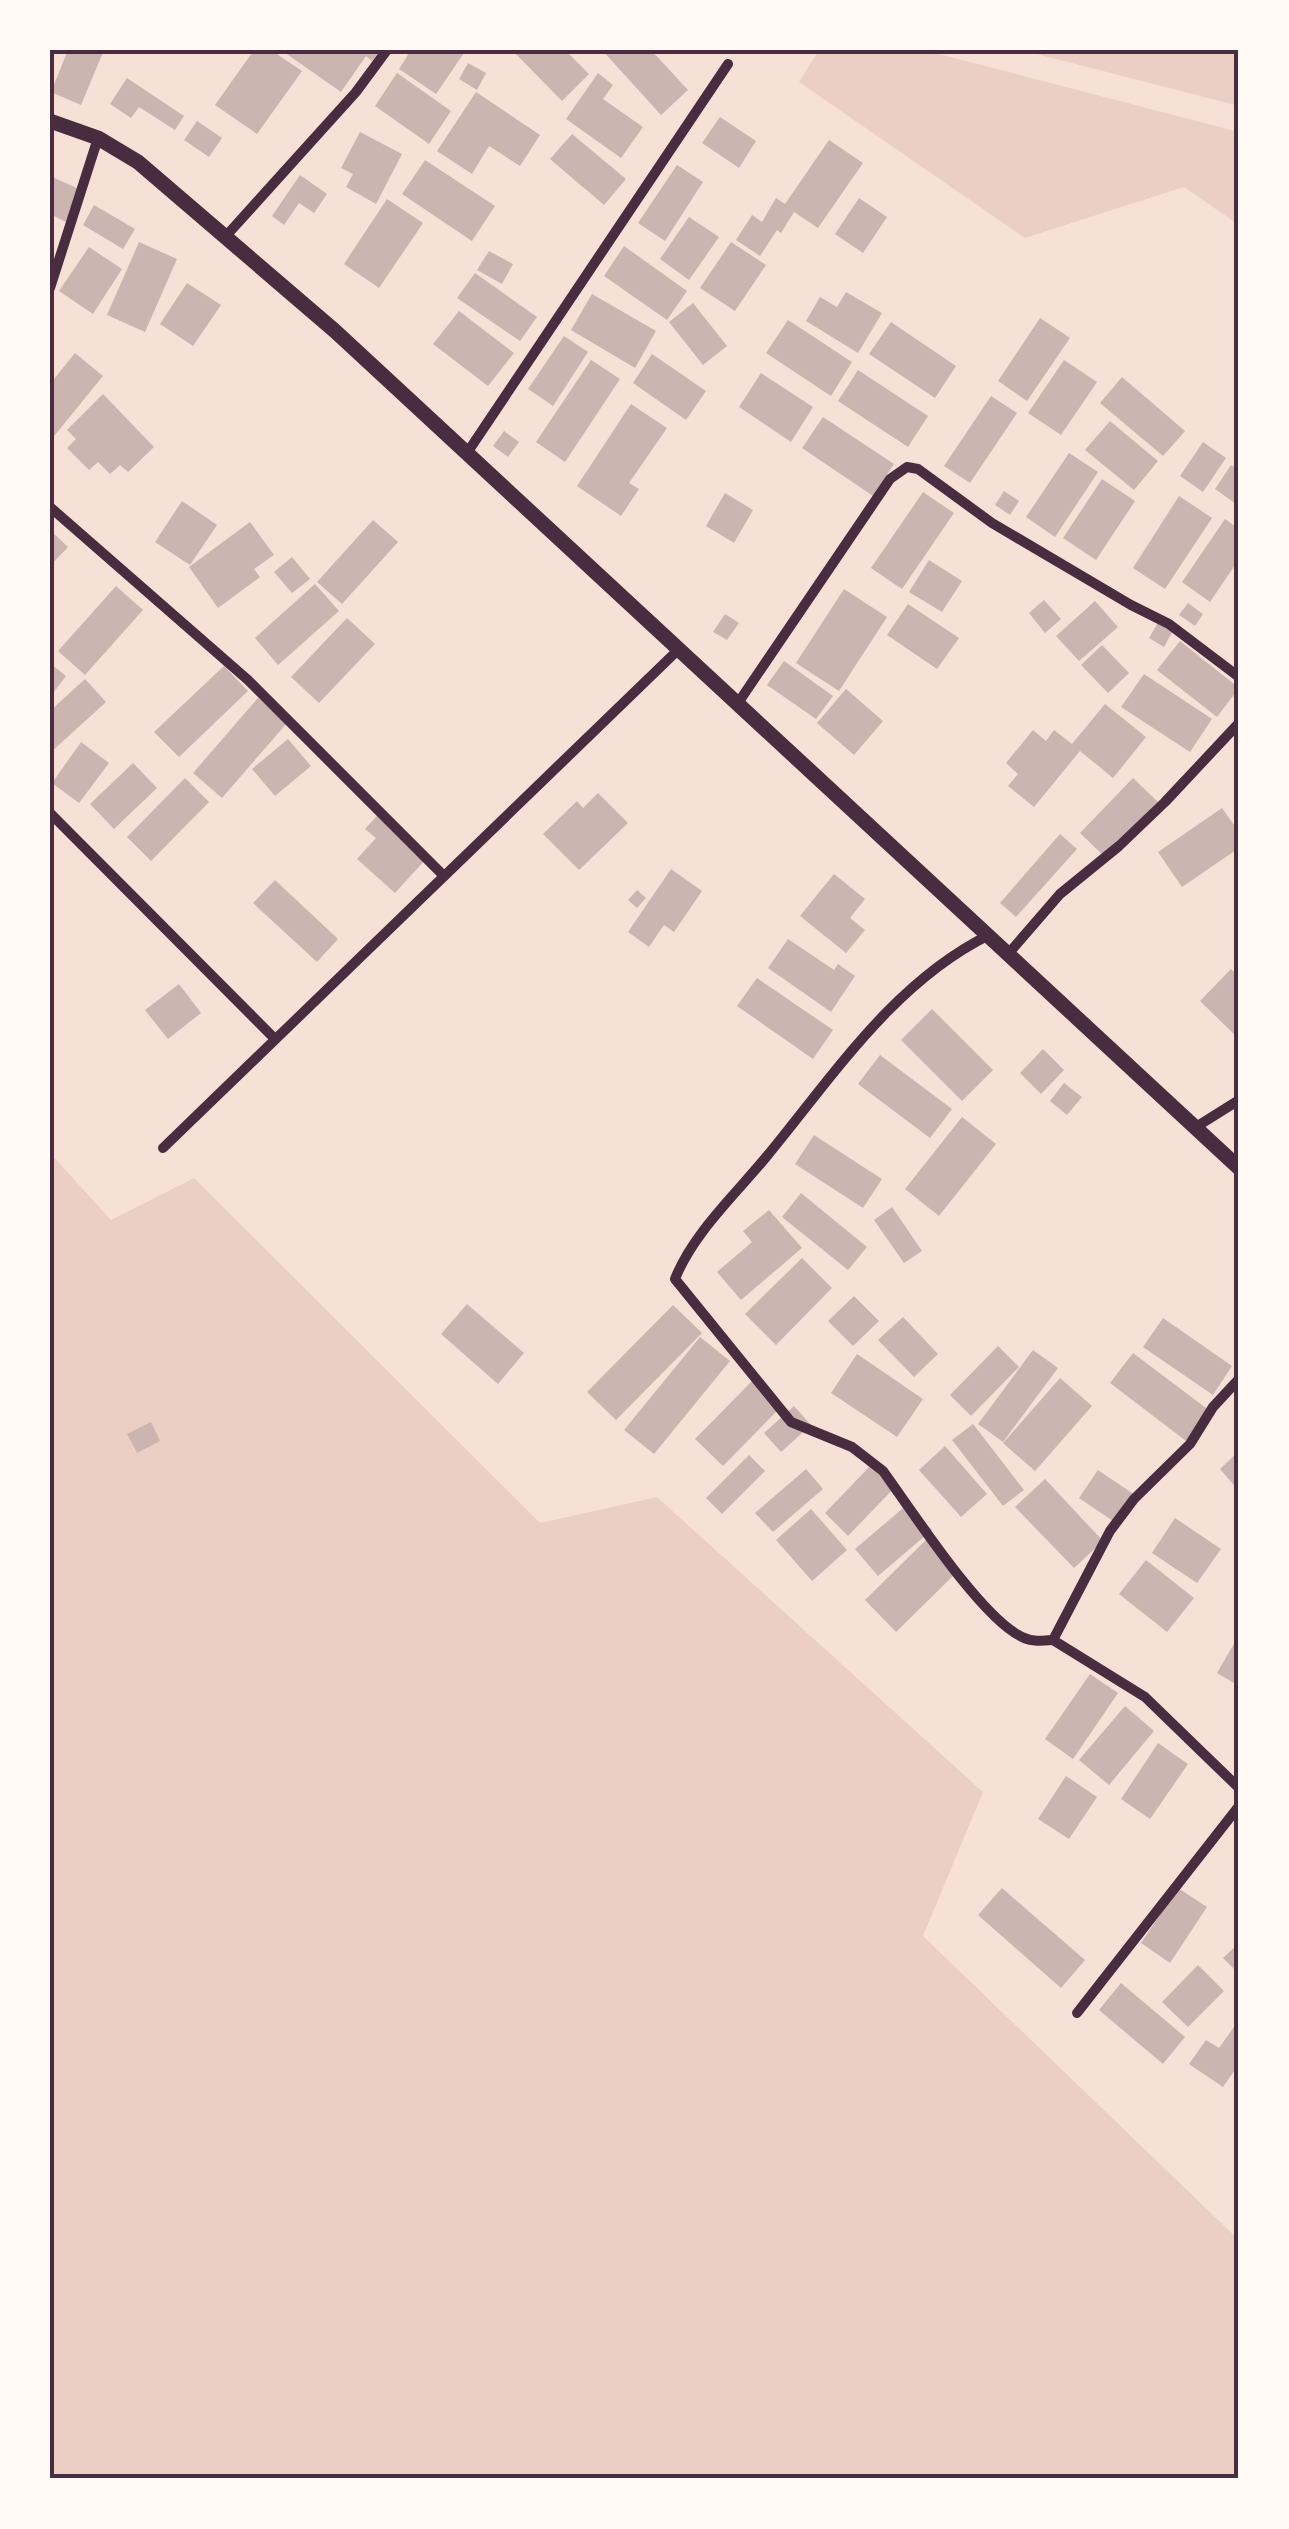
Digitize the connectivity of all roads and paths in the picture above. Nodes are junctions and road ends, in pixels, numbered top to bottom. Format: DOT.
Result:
graph roads {
  1 [pos="387,50"];
  2 [pos="728,64"];
  3 [pos="50,121"];
  4 [pos="98,138"];
  5 [pos="226,236"];
  6 [pos="50,288"];
  7 [pos="466,453"];
  8 [pos="50,507"];
  9 [pos="679,649"];
  10 [pos="1239,677"];
  11 [pos="738,703"];
  12 [pos="1239,723"];
  13 [pos="50,813"];
  14 [pos="444,876"];
  15 [pos="989,934"];
  16 [pos="1009,953"];
  17 [pos="276,1039"];
  18 [pos="1239,1100"];
  19 [pos="1196,1127"];
  20 [pos="163,1148"];
  21 [pos="1239,1168"];
  22 [pos="1239,1379"];
  23 [pos="1053,1640"];
  24 [pos="1239,1788"];
  25 [pos="1239,1806"];
  26 [pos="1077,2013"];
  1 -- 5 [label="street"];
  2 -- 7 [label="street"];
  3 -- 4 [label="street"];
  4 -- 5 [label="street"];
  4 -- 6 [label="street"];
  5 -- 7 [label="street"];
  7 -- 9 [label="street"];
  8 -- 14 [label="street"];
  9 -- 11 [label="street"];
  9 -- 14 [label="street"];
  10 -- 11 [label="street"];
  11 -- 15 [label="street"];
  12 -- 16 [label="street"];
  13 -- 17 [label="street"];
  14 -- 17 [label="street"];
  15 -- 16 [label="street"];
  15 -- 23 [label="street"];
  16 -- 19 [label="street"];
  17 -- 20 [label="street"];
  18 -- 19 [label="street"];
  19 -- 21 [label="street"];
  22 -- 23 [label="street"];
  23 -- 24 [label="street"];
  25 -- 26 [label="street"];
}
